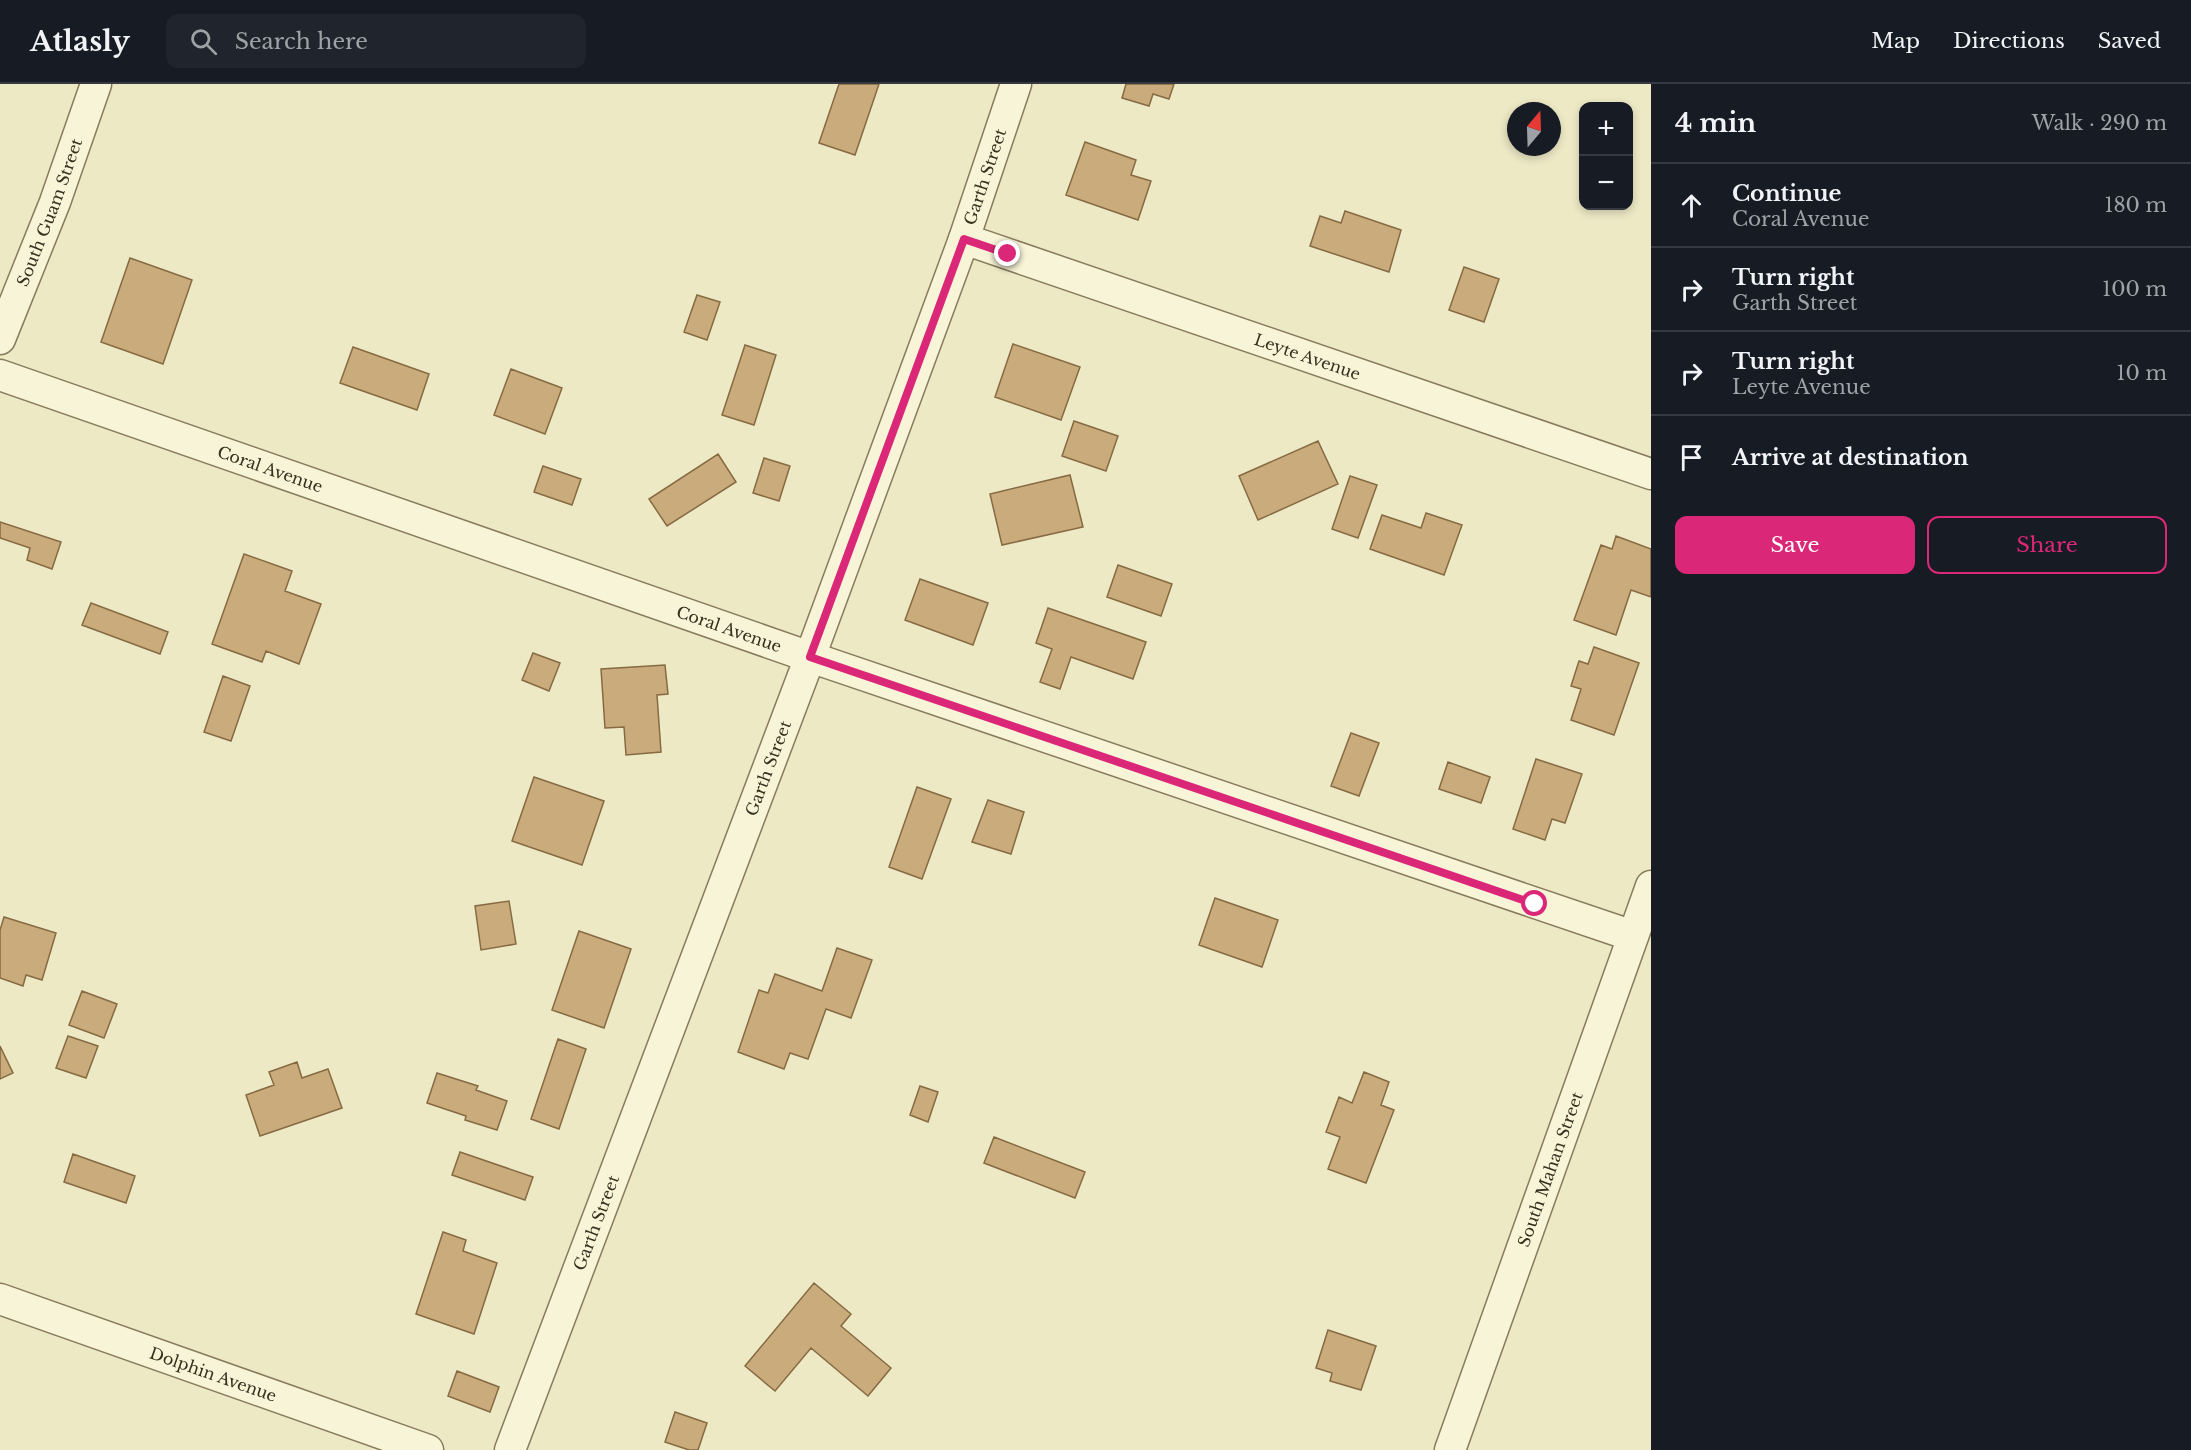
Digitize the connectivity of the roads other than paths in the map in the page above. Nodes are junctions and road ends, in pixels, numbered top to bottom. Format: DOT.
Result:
graph roads {
  1 [pos="96,84"];
  2 [pos="1016,84"];
  3 [pos="964,239"];
  4 [pos="0,339"];
  5 [pos="0,375"];
  6 [pos="1651,474"];
  7 [pos="810,657"];
  8 [pos="1651,886"];
  9 [pos="1633,936"];
  10 [pos="0,1299"];
  11 [pos="428,1450"];
  12 [pos="510,1450"];
  13 [pos="1450,1450"];
  1 -- 4 [label="street, South Guam Street"];
  2 -- 3 [label="street, Garth Street"];
  3 -- 6 [label="street, Leyte Avenue"];
  3 -- 7 [label="street, Garth Street"];
  5 -- 7 [label="street, Coral Avenue"];
  7 -- 9 [label="street, Coral Avenue"];
  7 -- 12 [label="street, Garth Street"];
  8 -- 9 [label="street, South Mahan Street"];
  9 -- 13 [label="street, South Mahan Street"];
  10 -- 11 [label="street, Dolphin Avenue"];
}
